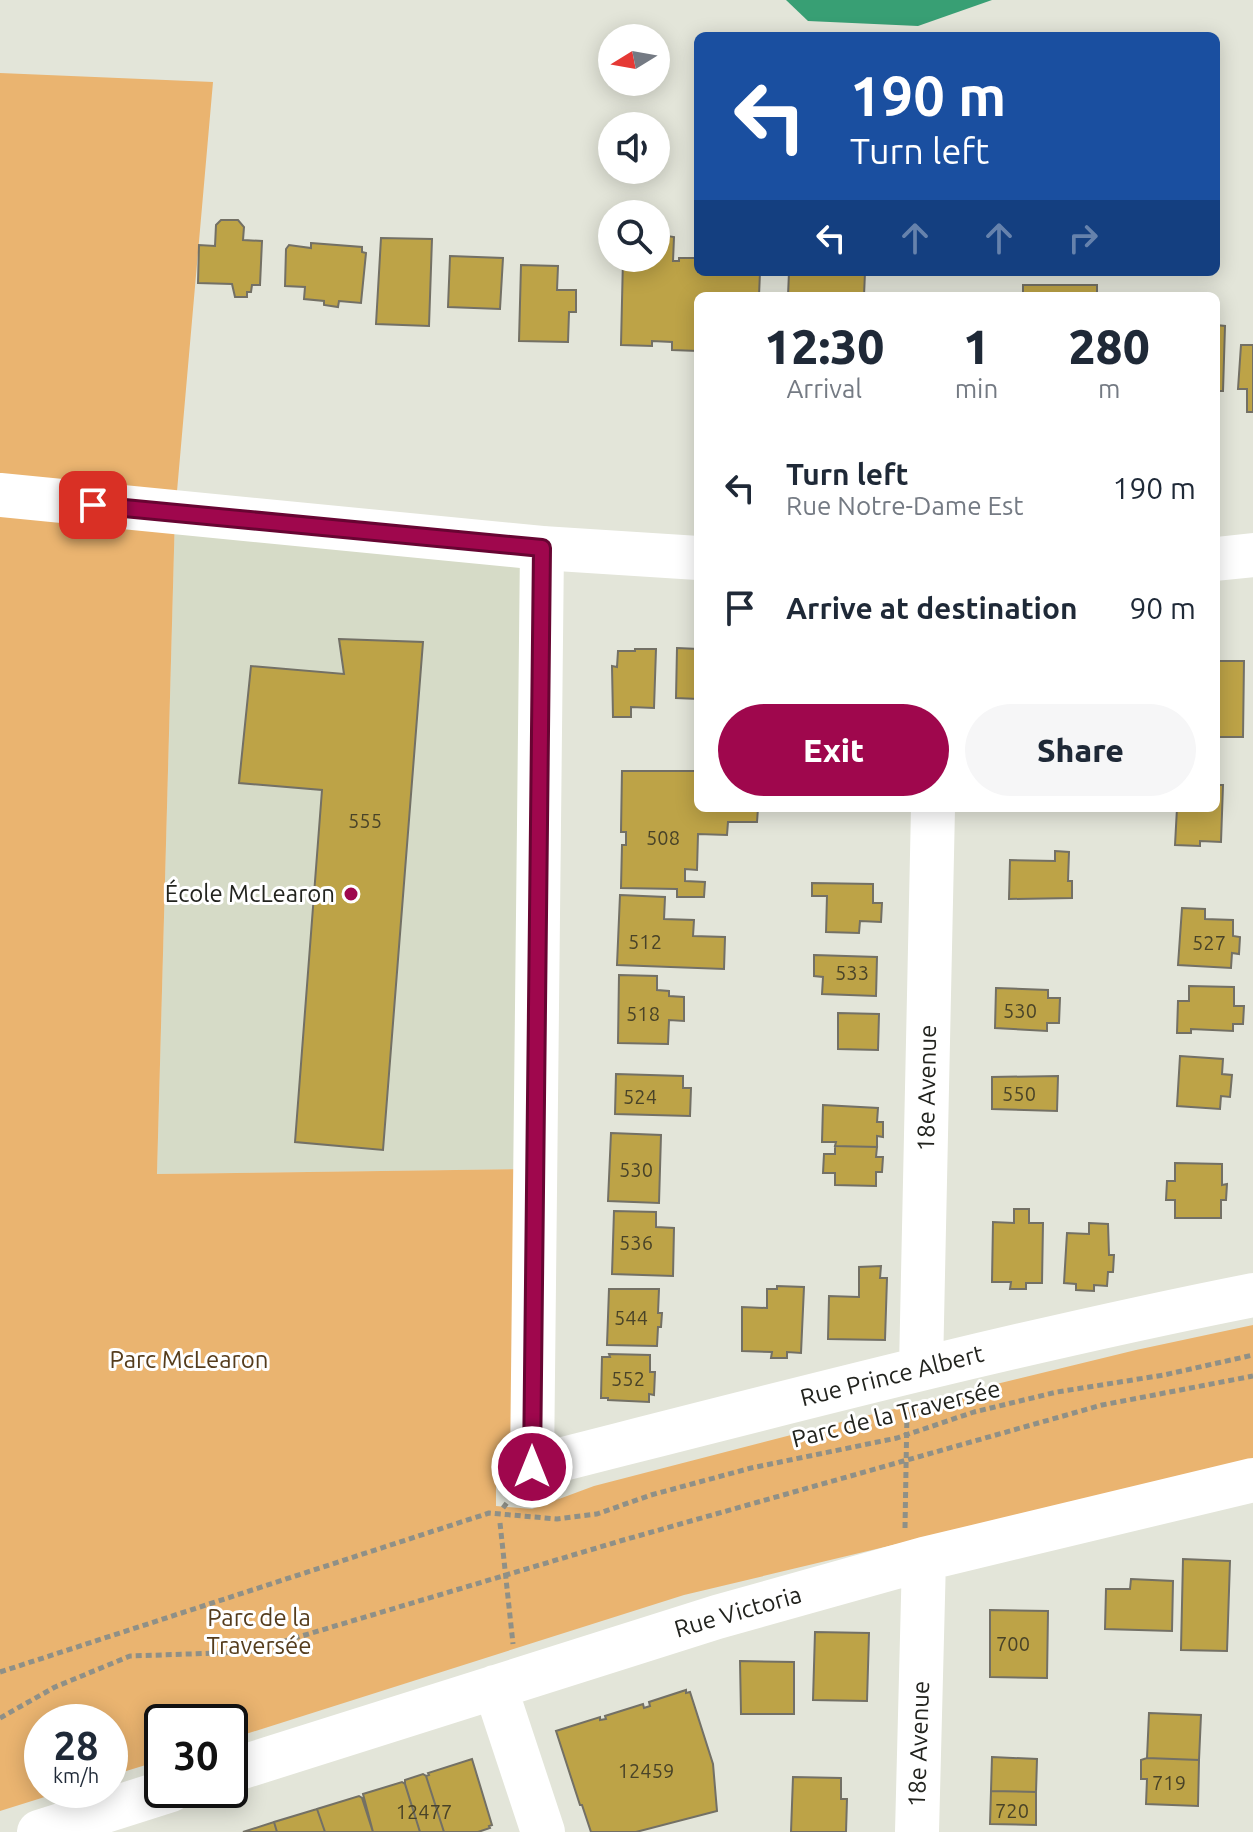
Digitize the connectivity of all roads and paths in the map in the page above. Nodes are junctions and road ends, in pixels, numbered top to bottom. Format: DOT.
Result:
graph roads {
  1 [pos="0,495"];
  2 [pos="542,548"];
  3 [pos="1253,555"];
  4 [pos="694,558"];
  5 [pos="1220,559"];
  6 [pos="933,812"];
  7 [pos="1253,1295"];
  8 [pos="1253,1355"];
  9 [pos="914,1370"];
  10 [pos="1253,1376"];
  11 [pos="907,1435"];
  12 [pos="906,1460"];
  13 [pos="1253,1480"];
  14 [pos="500,1523"];
  15 [pos="914,1562"];
  16 [pos="505,1575"];
  17 [pos="504,1670"];
  18 [pos="0,1672"];
  19 [pos="0,1718"];
  20 [pos="248,1764"];
  21 [pos="144,1799"];
  22 [pos="39,1832"];
  23 [pos="543,1832"];
  24 [pos="917,1832"];
  1 -- 2 [label="street"];
  2 -- 4 [label="street"];
  2 -- 9 [label="street, Rue Prince Albert"];
  3 -- 5 [label="street"];
  6 -- 9 [label="street, 18e Avenue"];
  7 -- 9 [label="street, Rue Prince Albert"];
  8 -- 11 [label="path, Parc de la Traversée"];
  9 -- 11 [label="path"];
  10 -- 12 [label="path"];
  11 -- 12 [label="path"];
  11 -- 18 [label="path, Parc de la Traversée"];
  12 -- 15 [label="path"];
  12 -- 16 [label="path"];
  13 -- 15 [label="street, Rue Victoria"];
  14 -- 16 [label="path"];
  15 -- 17 [label="street, Rue Victoria"];
  15 -- 24 [label="street, 18e Avenue"];
  16 -- 17 [label="path"];
  16 -- 19 [label="path"];
  17 -- 20 [label="street, Rue Victoria"];
  17 -- 23 [label="street"];
  21 -- 22 [label="street"];
}
